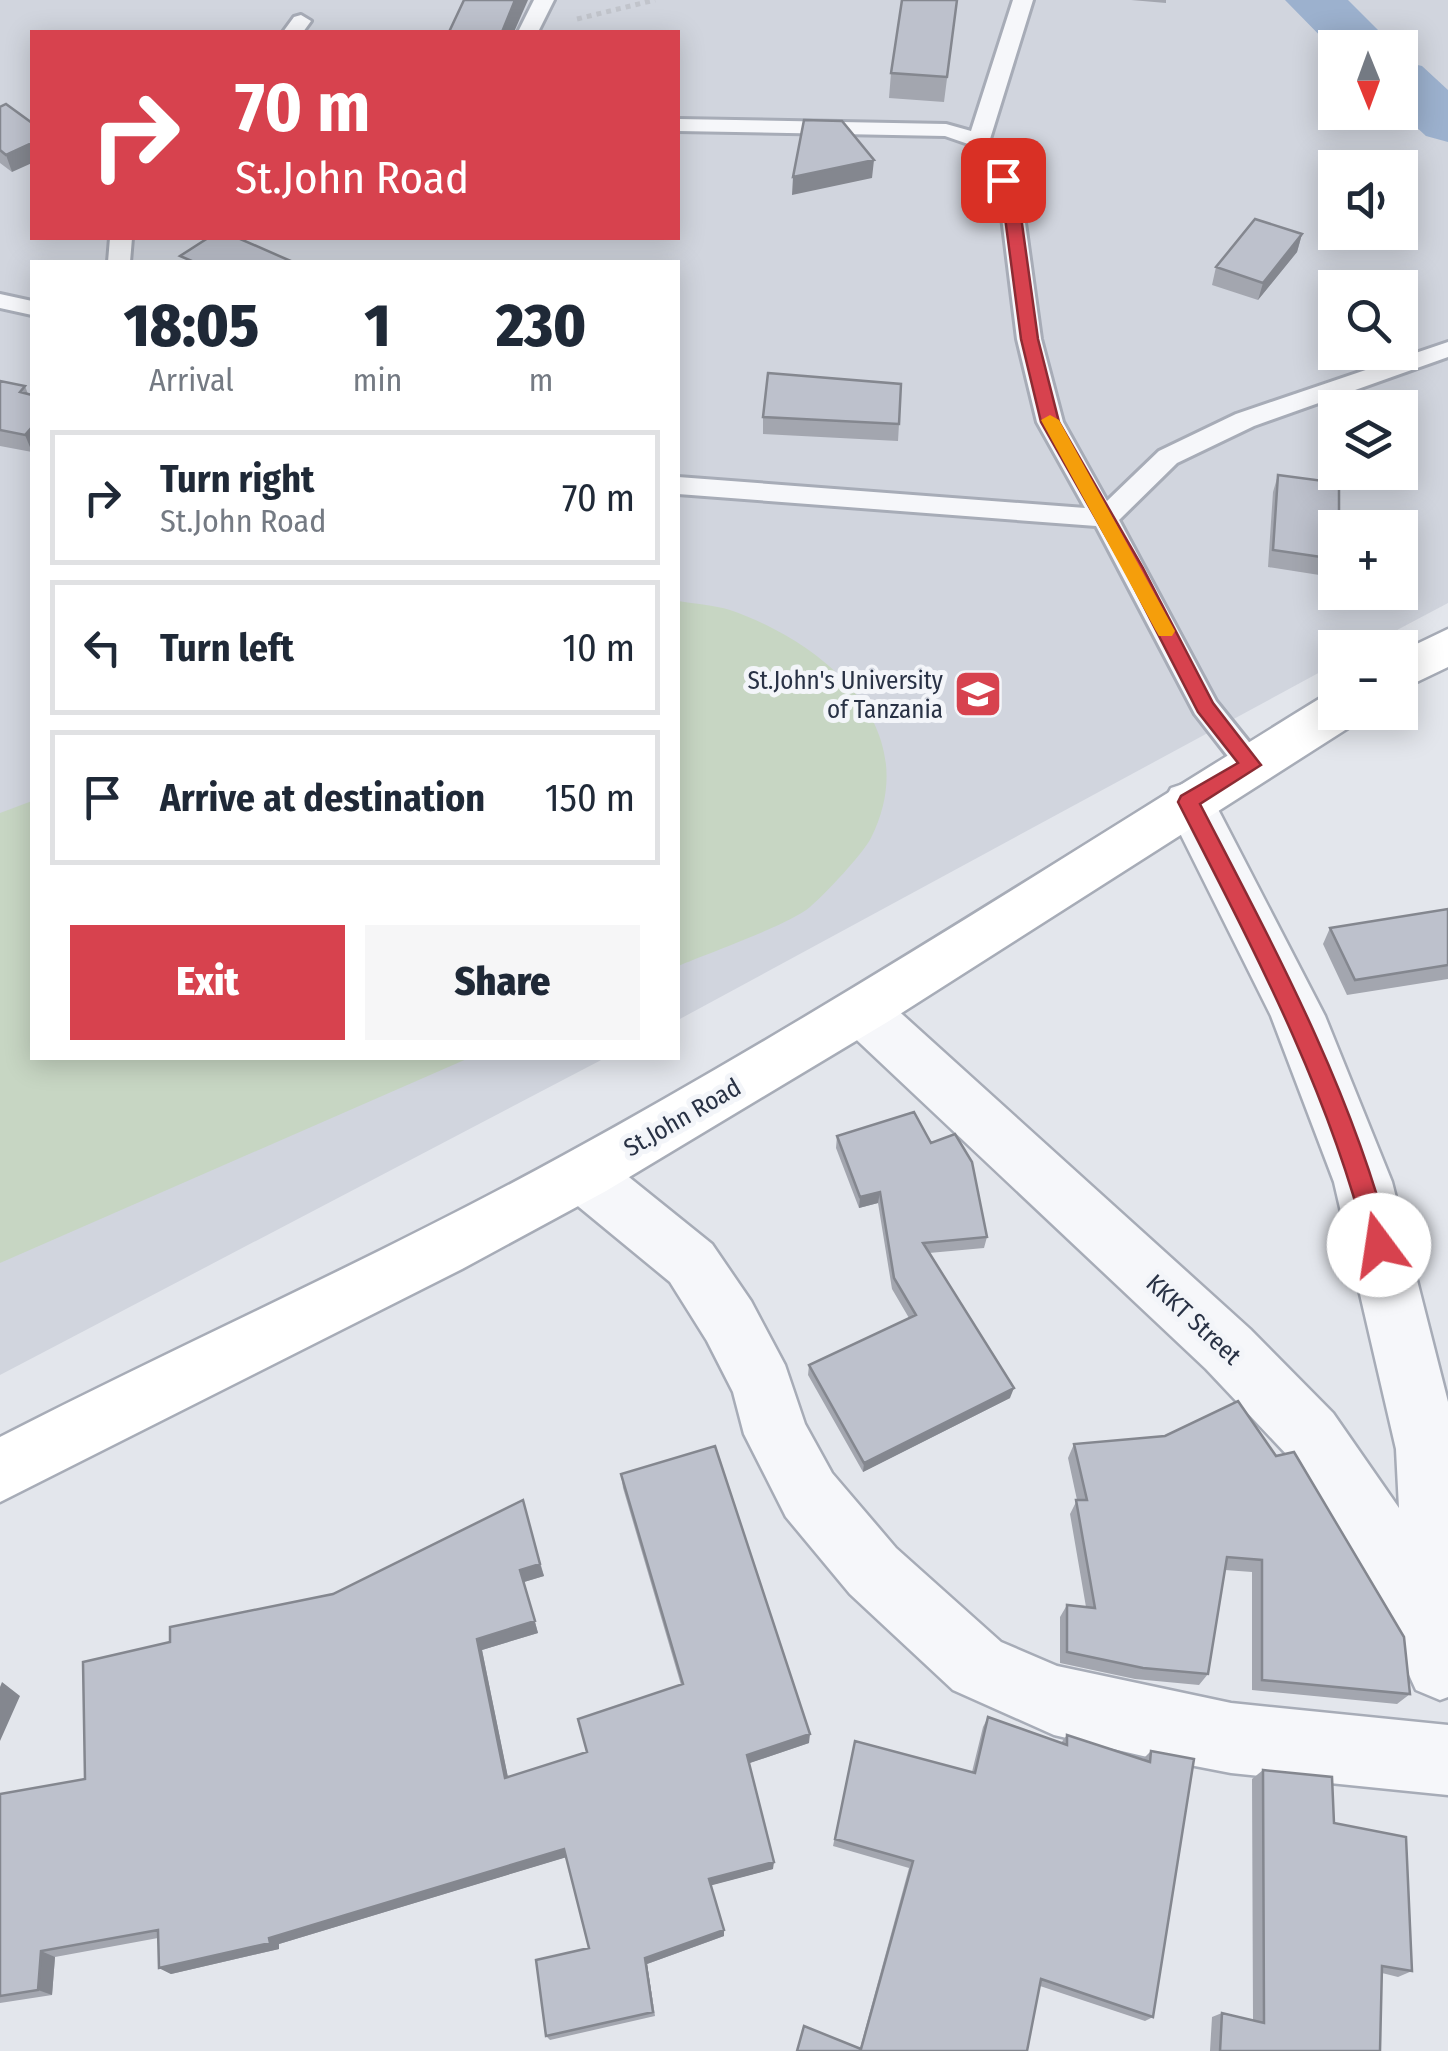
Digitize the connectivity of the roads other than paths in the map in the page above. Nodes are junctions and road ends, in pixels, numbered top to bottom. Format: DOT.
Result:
graph roads {
  1 [pos="544,0"];
  2 [pos="1023,0"];
  3 [pos="529,30"];
  4 [pos="680,125"];
  5 [pos="979,140"];
  6 [pos="0,301"];
  7 [pos="30,308"];
  8 [pos="1446,350"];
  9 [pos="680,486"];
  10 [pos="1106,518"];
  11 [pos="1448,646"];
  12 [pos="1418,663"];
  13 [pos="1318,723"];
  14 [pos="1251,765"];
  15 [pos="1188,802"];
  16 [pos="863,1012"];
  17 [pos="583,1175"];
  18 [pos="0,1471"];
  19 [pos="1444,1676"];
  20 [pos="1448,1760"];
  1 -- 3 [label="lane"];
  2 -- 5 [label="lane"];
  4 -- 5 [label="lane"];
  5 -- 10 [label="lane"];
  6 -- 7 [label="lane"];
  8 -- 10 [label="lane"];
  9 -- 10 [label="lane"];
  10 -- 14 [label="lane"];
  11 -- 12 [label="street"];
  13 -- 14 [label="street, St.John Road"];
  14 -- 15 [label="street, St.John Road"];
  15 -- 16 [label="street, St.John Road"];
  15 -- 19 [label="street"];
  16 -- 17 [label="street, St.John Road"];
  16 -- 19 [label="street, KKKT Street"];
  17 -- 18 [label="street, St.John Road"];
  17 -- 20 [label="street"];
}
